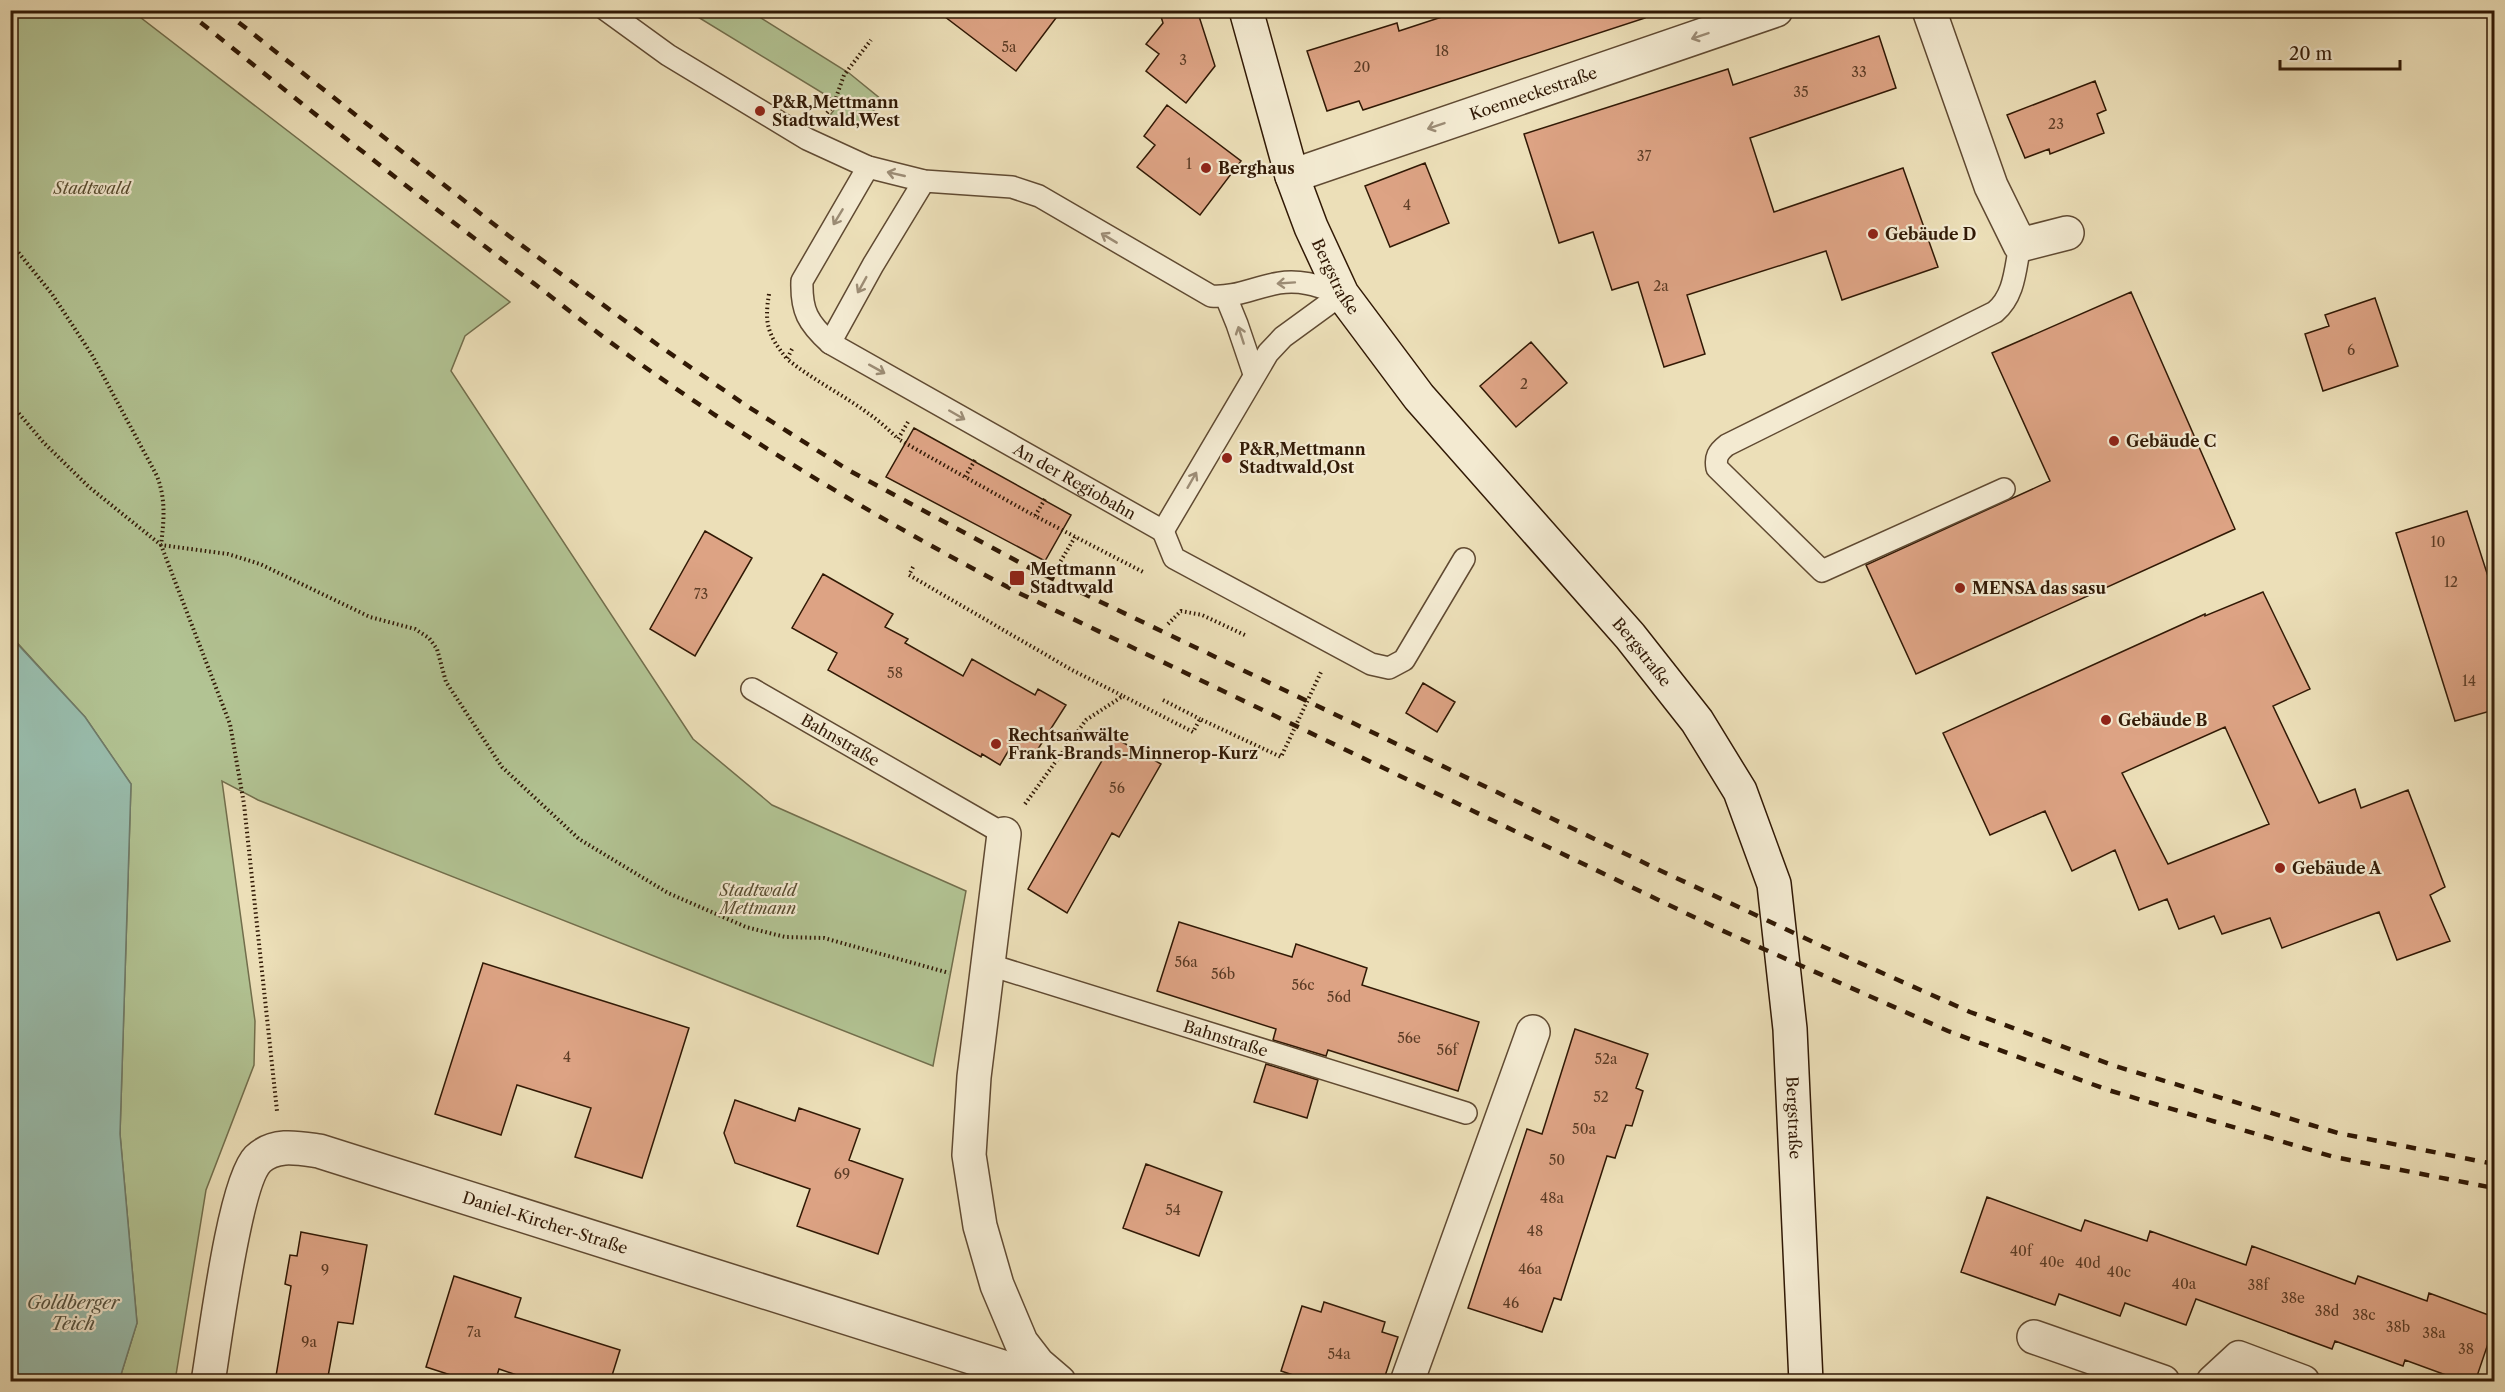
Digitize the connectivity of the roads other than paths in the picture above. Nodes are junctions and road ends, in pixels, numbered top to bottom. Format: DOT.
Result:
graph roads {
  1 [pos="606,10"];
  2 [pos="1246,10"];
  3 [pos="1776,10"];
  4 [pos="1929,10"];
  5 [pos="868,167"];
  6 [pos="1292,176"];
  7 [pos="924,180"];
  8 [pos="2067,233"];
  9 [pos="2020,245"];
  10 [pos="1342,294"];
  11 [pos="1226,297"];
  12 [pos="830,343"];
  13 [pos="1254,374"];
  14 [pos="2004,489"];
  15 [pos="1163,531"];
  16 [pos="1464,559"];
  17 [pos="752,689"];
  18 [pos="1004,834"];
  19 [pos="987,964"];
  20 [pos="1533,1032"];
  21 [pos="1466,1113"];
  22 [pos="2034,1337"];
  23 [pos="1031,1379"];
  24 [pos="208,1382"];
  25 [pos="1059,1382"];
  26 [pos="1407,1382"];
  27 [pos="1806,1382"];
  28 [pos="2163,1382"];
  29 [pos="2213,1382"];
  30 [pos="2303,1382"];
  1 -- 5 [label="lane"];
  2 -- 6 [label="street, Bergstraße"];
  3 -- 6 [label="street, Koenneckestraße, one-way"];
  4 -- 9 [label="street"];
  7 -- 5 [label="lane, one-way"];
  5 -- 12 [label="lane, An der Regiobahn, one-way"];
  6 -- 10 [label="street, Bergstraße"];
  11 -- 7 [label="lane, one-way"];
  7 -- 12 [label="lane, one-way"];
  8 -- 9 [label="street"];
  9 -- 14 [label="lane"];
  10 -- 11 [label="lane, one-way"];
  10 -- 13 [label="lane"];
  10 -- 27 [label="street, Bergstraße"];
  13 -- 11 [label="lane, one-way"];
  12 -- 15 [label="lane, An der Regiobahn, one-way"];
  15 -- 13 [label="lane, one-way"];
  15 -- 16 [label="lane"];
  17 -- 18 [label="lane, Bahnstraße"];
  18 -- 19 [label="street"];
  19 -- 21 [label="lane, Bahnstraße"];
  19 -- 25 [label="street"];
  20 -- 26 [label="street"];
  22 -- 28 [label="street"];
  23 -- 24 [label="street, Daniel-Kircher-Straße"];
  29 -- 30 [label="street"];
}
